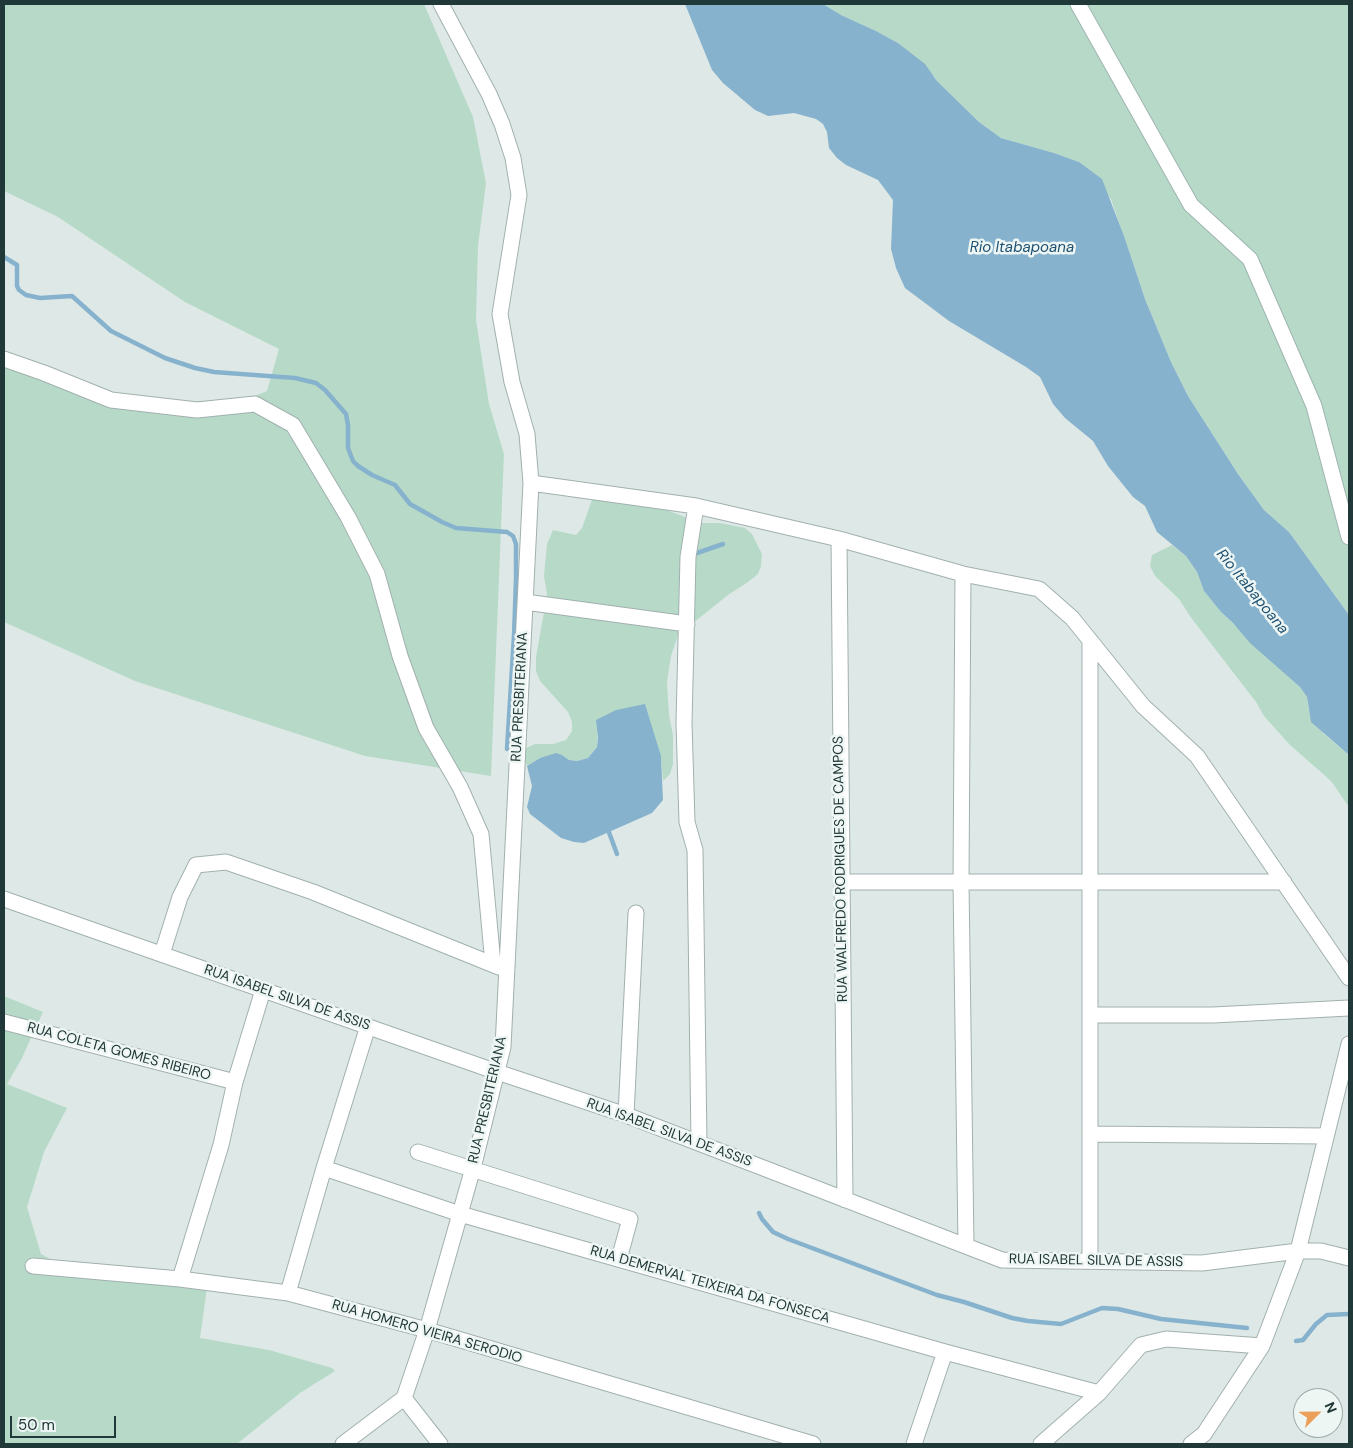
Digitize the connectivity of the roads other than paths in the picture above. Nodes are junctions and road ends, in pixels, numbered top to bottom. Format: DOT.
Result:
graph roads {
  1 [pos="440,4"];
  2 [pos="1078,4"];
  3 [pos="4,359"];
  4 [pos="531,483"];
  5 [pos="696,506"];
  6 [pos="1349,537"];
  7 [pos="839,538"];
  8 [pos="963,574"];
  9 [pos="525,602"];
  10 [pos="687,624"];
  11 [pos="1090,640"];
  12 [pos="841,882"];
  13 [pos="962,882"];
  14 [pos="1090,882"];
  15 [pos="1284,882"];
  16 [pos="4,899"];
  17 [pos="636,913"];
  18 [pos="162,954"];
  19 [pos="493,964"];
  20 [pos="507,972"];
  21 [pos="1349,978"];
  22 [pos="263,990"];
  23 [pos="1349,1008"];
  24 [pos="1090,1015"];
  25 [pos="4,1022"];
  26 [pos="368,1026"];
  27 [pos="1349,1044"];
  28 [pos="497,1072"];
  29 [pos="235,1082"];
  30 [pos="626,1115"];
  31 [pos="1090,1134"];
  32 [pos="1326,1136"];
  33 [pos="699,1143"];
  34 [pos="418,1152"];
  35 [pos="324,1168"];
  36 [pos="473,1168"];
  37 [pos="845,1200"];
  38 [pos="460,1214"];
  39 [pos="966,1246"];
  40 [pos="1298,1251"];
  41 [pos="620,1258"];
  42 [pos="1349,1258"];
  43 [pos="1090,1261"];
  44 [pos="33,1266"];
  45 [pos="180,1279"];
  46 [pos="288,1293"];
  47 [pos="427,1330"];
  48 [pos="1262,1346"];
  49 [pos="945,1352"];
  50 [pos="1099,1393"];
  51 [pos="404,1398"];
  52 [pos="343,1444"];
  53 [pos="440,1444"];
  54 [pos="813,1444"];
  55 [pos="914,1444"];
  56 [pos="1040,1444"];
  57 [pos="1191,1444"];
  1 -- 4 [label="street, RUA PRESBITERIANA"];
  2 -- 6 [label="street"];
  3 -- 19 [label="street"];
  4 -- 5 [label="street"];
  4 -- 9 [label="street, RUA PRESBITERIANA"];
  5 -- 7 [label="street"];
  5 -- 10 [label="street"];
  7 -- 8 [label="street"];
  7 -- 12 [label="street, RUA WALFREDO RODRIGUES DE CAMPOS"];
  8 -- 11 [label="street"];
  8 -- 13 [label="street"];
  9 -- 10 [label="street"];
  9 -- 20 [label="street, RUA PRESBITERIANA"];
  10 -- 33 [label="street"];
  11 -- 14 [label="street"];
  11 -- 15 [label="street"];
  12 -- 13 [label="street"];
  12 -- 37 [label="street, RUA WALFREDO RODRIGUES DE CAMPOS"];
  13 -- 14 [label="street"];
  13 -- 39 [label="street"];
  14 -- 15 [label="street"];
  14 -- 24 [label="street"];
  15 -- 21 [label="street"];
  16 -- 18 [label="street, RUA ISABEL SILVA DE ASSIS"];
  17 -- 30 [label="street"];
  18 -- 19 [label="street"];
  18 -- 22 [label="street, RUA ISABEL SILVA DE ASSIS"];
  19 -- 20 [label="street"];
  20 -- 28 [label="street, RUA PRESBITERIANA"];
  22 -- 26 [label="street, RUA ISABEL SILVA DE ASSIS"];
  22 -- 29 [label="street"];
  23 -- 24 [label="street"];
  24 -- 31 [label="street"];
  25 -- 29 [label="street, RUA COLETA GOMES RIBEIRO"];
  26 -- 28 [label="street, RUA ISABEL SILVA DE ASSIS"];
  26 -- 35 [label="street"];
  27 -- 32 [label="street"];
  28 -- 30 [label="street, RUA ISABEL SILVA DE ASSIS"];
  28 -- 36 [label="street, RUA PRESBITERIANA"];
  29 -- 45 [label="street"];
  30 -- 33 [label="street, RUA ISABEL SILVA DE ASSIS"];
  31 -- 32 [label="street"];
  31 -- 43 [label="street"];
  32 -- 40 [label="street"];
  33 -- 37 [label="street, RUA ISABEL SILVA DE ASSIS"];
  34 -- 36 [label="street"];
  35 -- 38 [label="street, RUA DEMERVAL TEIXEIRA DA FONSECA"];
  35 -- 46 [label="street"];
  36 -- 38 [label="street, RUA PRESBITERIANA"];
  36 -- 41 [label="street"];
  37 -- 39 [label="street, RUA ISABEL SILVA DE ASSIS"];
  38 -- 41 [label="street, RUA DEMERVAL TEIXEIRA DA FONSECA"];
  38 -- 47 [label="street, RUA PRESBITERIANA"];
  39 -- 43 [label="street, RUA ISABEL SILVA DE ASSIS"];
  40 -- 42 [label="street, RUA ISABEL SILVA DE ASSIS"];
  40 -- 43 [label="street, RUA ISABEL SILVA DE ASSIS"];
  40 -- 48 [label="street"];
  41 -- 49 [label="street, RUA DEMERVAL TEIXEIRA DA FONSECA"];
  44 -- 45 [label="street, RUA HOMERO VIEIRA SERODIO"];
  45 -- 46 [label="street, RUA HOMERO VIEIRA SERODIO"];
  46 -- 47 [label="street, RUA HOMERO VIEIRA SERODIO"];
  47 -- 51 [label="street, RUA PRESBITERIANA"];
  47 -- 54 [label="street, RUA HOMERO VIEIRA SERODIO"];
  48 -- 50 [label="street"];
  48 -- 57 [label="street"];
  49 -- 50 [label="street, RUA DEMERVAL TEIXEIRA DA FONSECA"];
  49 -- 55 [label="street"];
  50 -- 56 [label="street"];
  51 -- 52 [label="street"];
  51 -- 53 [label="street"];
}
